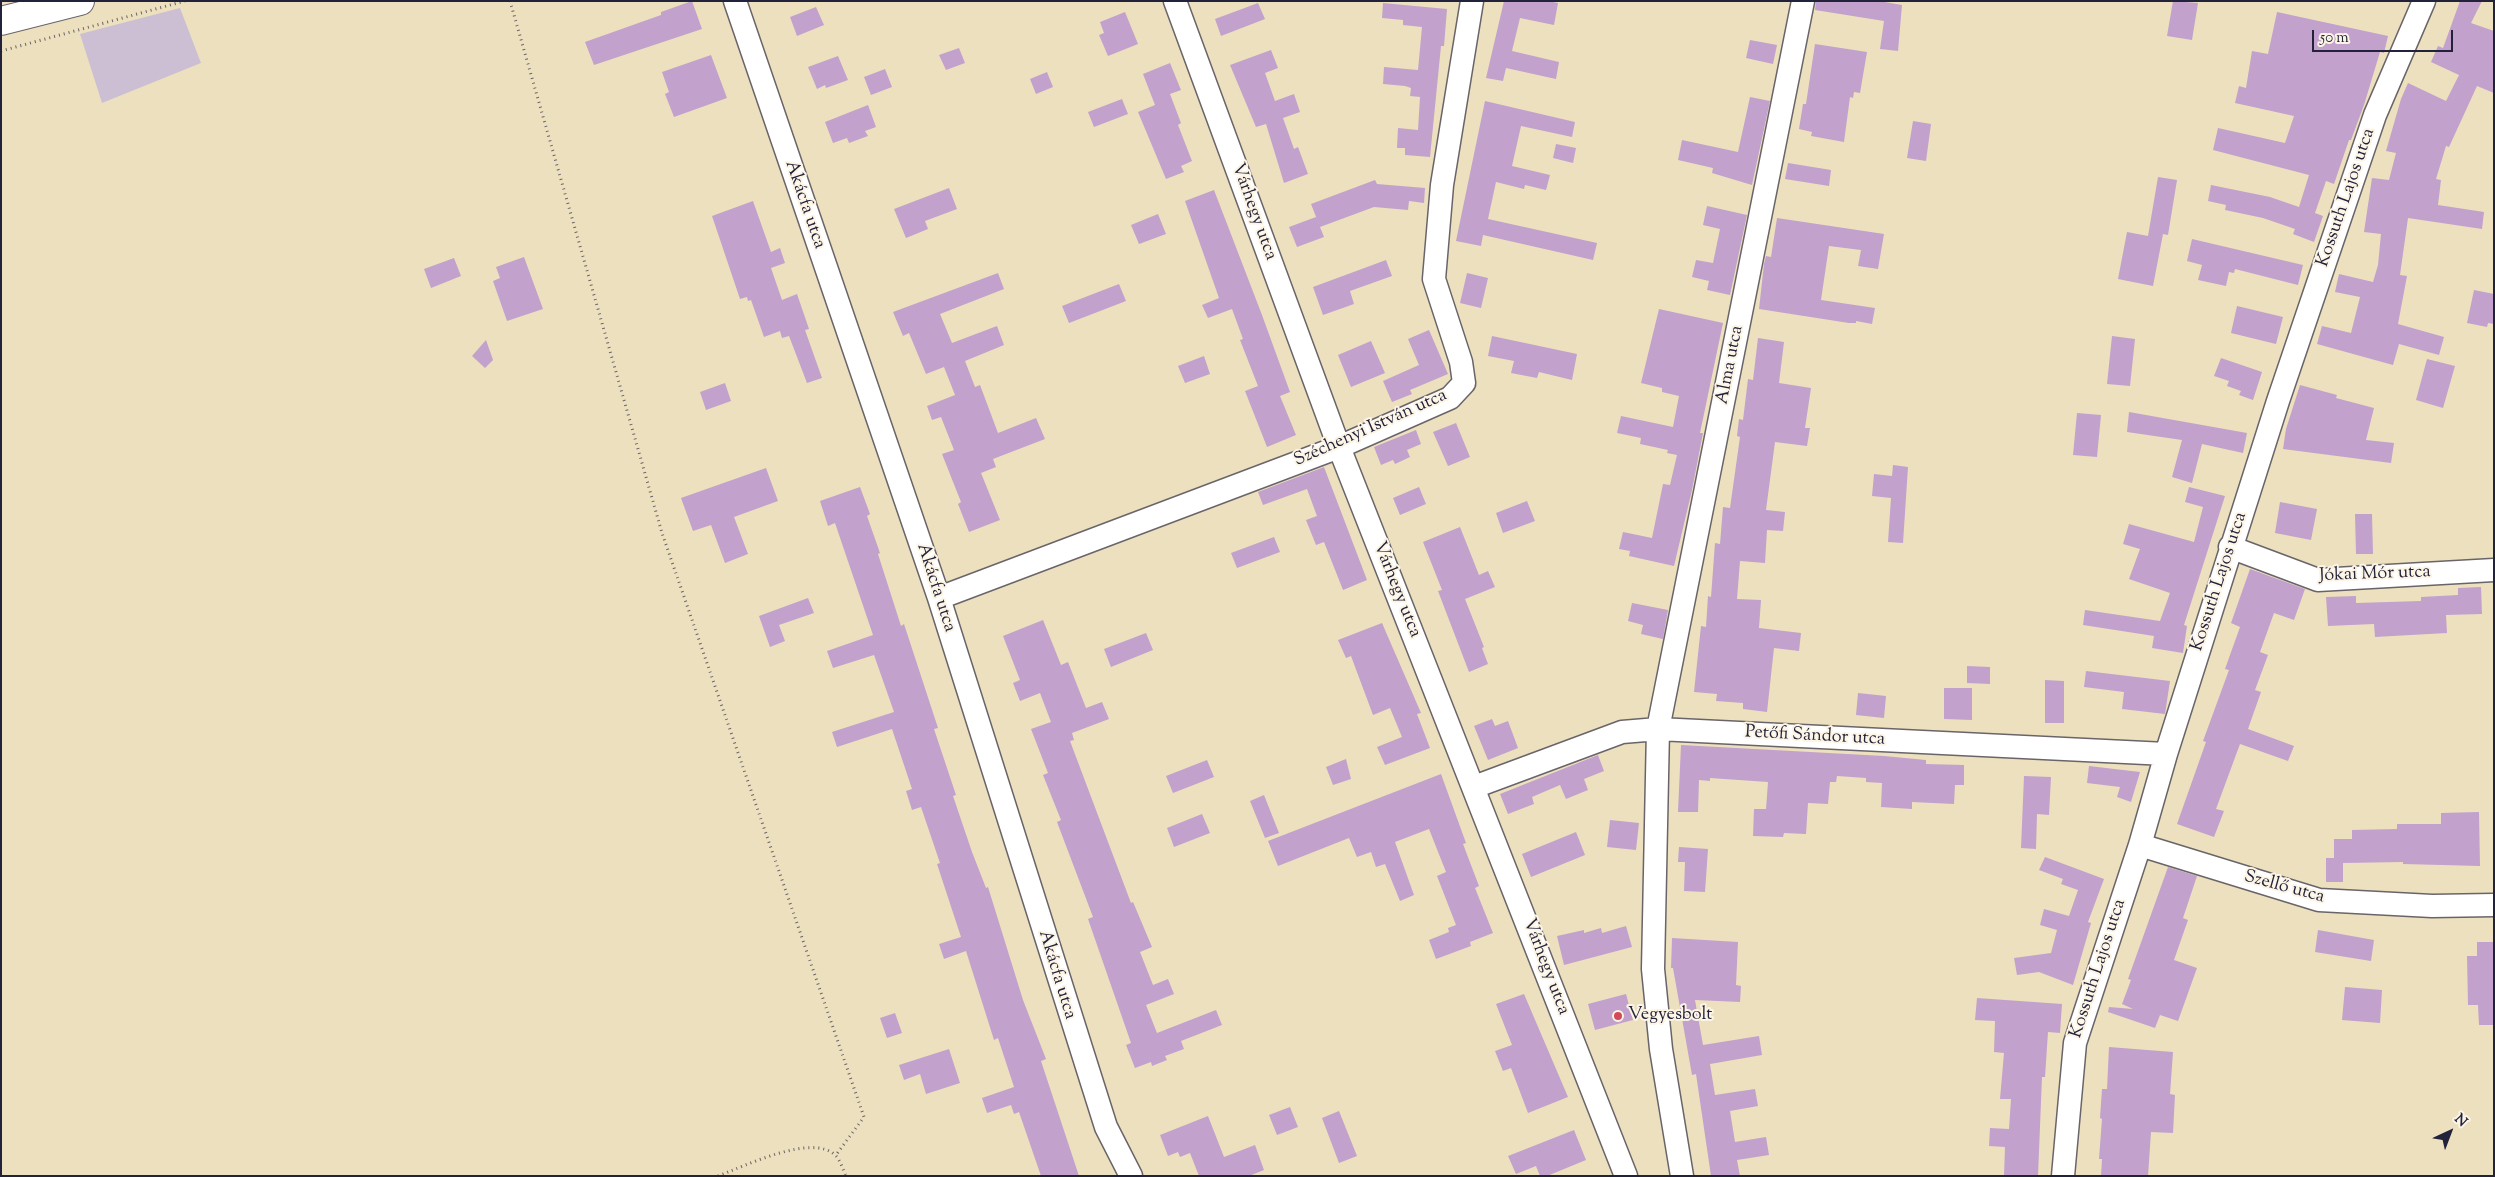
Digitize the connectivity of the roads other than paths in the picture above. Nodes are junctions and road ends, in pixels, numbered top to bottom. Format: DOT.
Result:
graph roads {
  1 [pos="80,1"];
  2 [pos="735,1"];
  3 [pos="1175,1"];
  4 [pos="1472,1"];
  5 [pos="1803,1"];
  6 [pos="2424,1"];
  7 [pos="1,21"];
  8 [pos="1339,447"];
  9 [pos="2230,547"];
  10 [pos="2494,570"];
  11 [pos="940,598"];
  12 [pos="1658,729"];
  13 [pos="2166,754"];
  14 [pos="1474,787"];
  15 [pos="2140,845"];
  16 [pos="2494,905"];
  17 [pos="1131,1176"];
  18 [pos="1626,1176"];
  19 [pos="1682,1176"];
  20 [pos="2063,1176"];
  1 -- 7 [label="street"];
  2 -- 11 [label="street, Akácfa utca"];
  3 -- 8 [label="street, Várhegy utca"];
  4 -- 8 [label="street, Széchenyi István utca"];
  5 -- 12 [label="street, Alma utca"];
  6 -- 9 [label="street, Kossuth Lajos utca"];
  8 -- 11 [label="street, Széchenyi István utca"];
  8 -- 14 [label="street, Várhegy utca"];
  9 -- 10 [label="street, Jókai Mór utca"];
  9 -- 13 [label="street, Kossuth Lajos utca"];
  11 -- 17 [label="street, Akácfa utca"];
  12 -- 13 [label="street, Petőfi Sándor utca"];
  12 -- 14 [label="street, Petőfi Sándor utca"];
  12 -- 19 [label="street"];
  13 -- 15 [label="street, Kossuth Lajos utca"];
  14 -- 18 [label="street, Várhegy utca"];
  15 -- 16 [label="street, Szellő utca"];
  15 -- 20 [label="street, Kossuth Lajos utca"];
}
